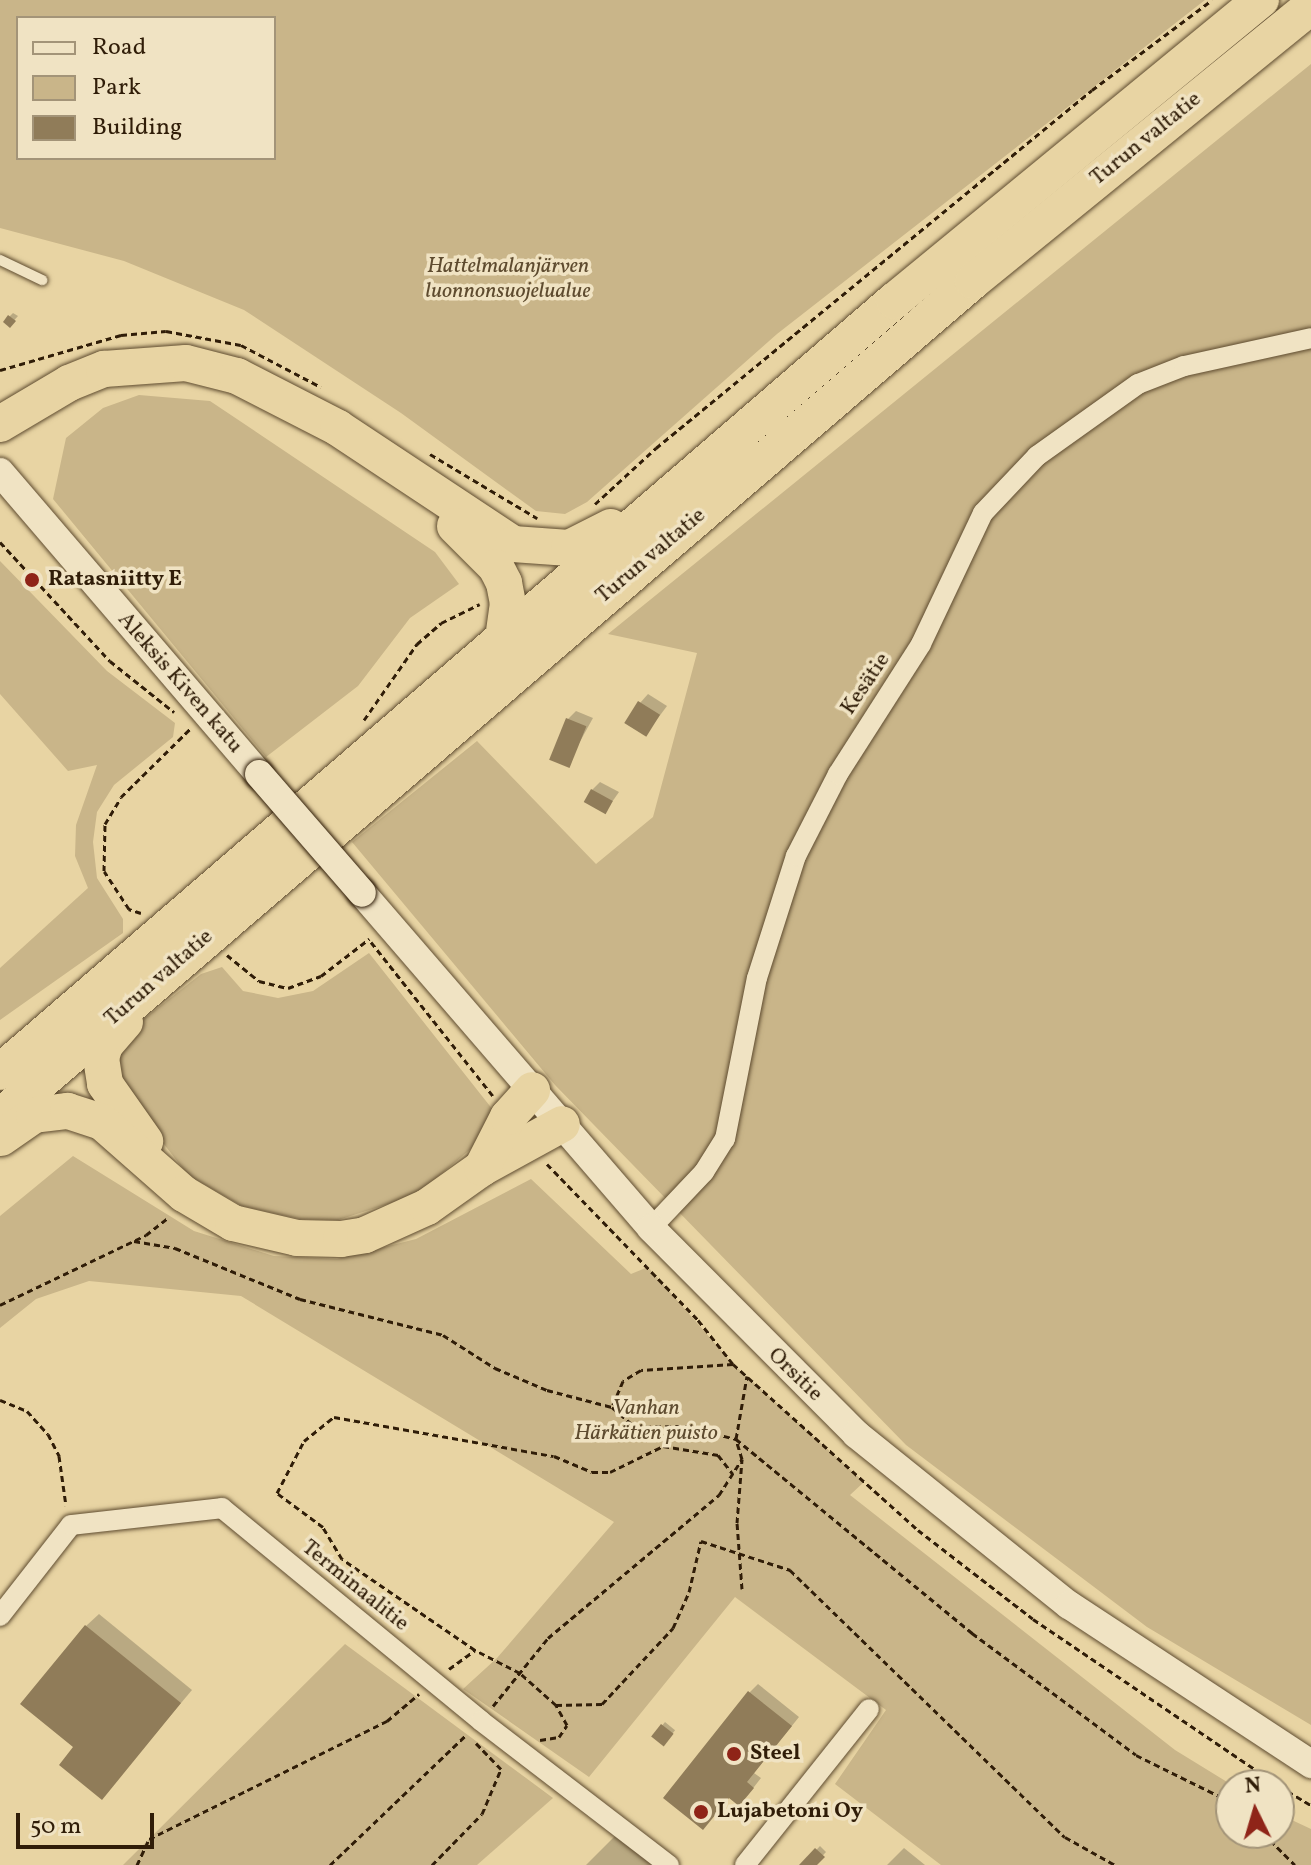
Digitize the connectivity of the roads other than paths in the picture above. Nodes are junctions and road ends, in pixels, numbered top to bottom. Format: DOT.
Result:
graph roads {
  1 [pos="1261,0"];
  2 [pos="1311,6"];
  3 [pos="0,260"];
  4 [pos="42,280"];
  5 [pos="1311,338"];
  6 [pos="0,424"];
  7 [pos="413,463"];
  8 [pos="0,472"];
  9 [pos="686,479"];
  10 [pos="503,638"];
  11 [pos="257,892"];
  12 [pos="362,893"];
  13 [pos="0,1072"];
  14 [pos="532,1090"];
  15 [pos="0,1117"];
  16 [pos="562,1124"];
  17 [pos="0,1138"];
  18 [pos="482,1168"];
  19 [pos="188,1197"];
  20 [pos="651,1228"];
  21 [pos="0,1616"];
  22 [pos="869,1709"];
  23 [pos="1311,1764"];
  24 [pos="669,1865"];
  25 [pos="745,1865"];
  1 -- 9 [label="highway, Turun valtatie"];
  2 -- 11 [label="highway, Turun valtatie"];
  3 -- 4 [label="lane"];
  5 -- 20 [label="street, Kesätie"];
  6 -- 7 [label="highway"];
  7 -- 9 [label="highway"];
  7 -- 10 [label="highway"];
  8 -- 12 [label="main road, Aleksis Kiven katu, bridge"];
  9 -- 10 [label="highway, Turun valtatie"];
  10 -- 13 [label="highway, Turun valtatie"];
  11 -- 15 [label="highway, Turun valtatie"];
  11 -- 19 [label="highway"];
  12 -- 14 [label="main road, Orsitie"];
  14 -- 16 [label="main road, Orsitie"];
  14 -- 18 [label="highway"];
  16 -- 18 [label="highway"];
  16 -- 20 [label="main road, Orsitie"];
  17 -- 19 [label="highway"];
  18 -- 19 [label="highway"];
  20 -- 23 [label="main road, Orsitie"];
  21 -- 24 [label="street, Terminaalitie"];
  22 -- 25 [label="street"];
}
